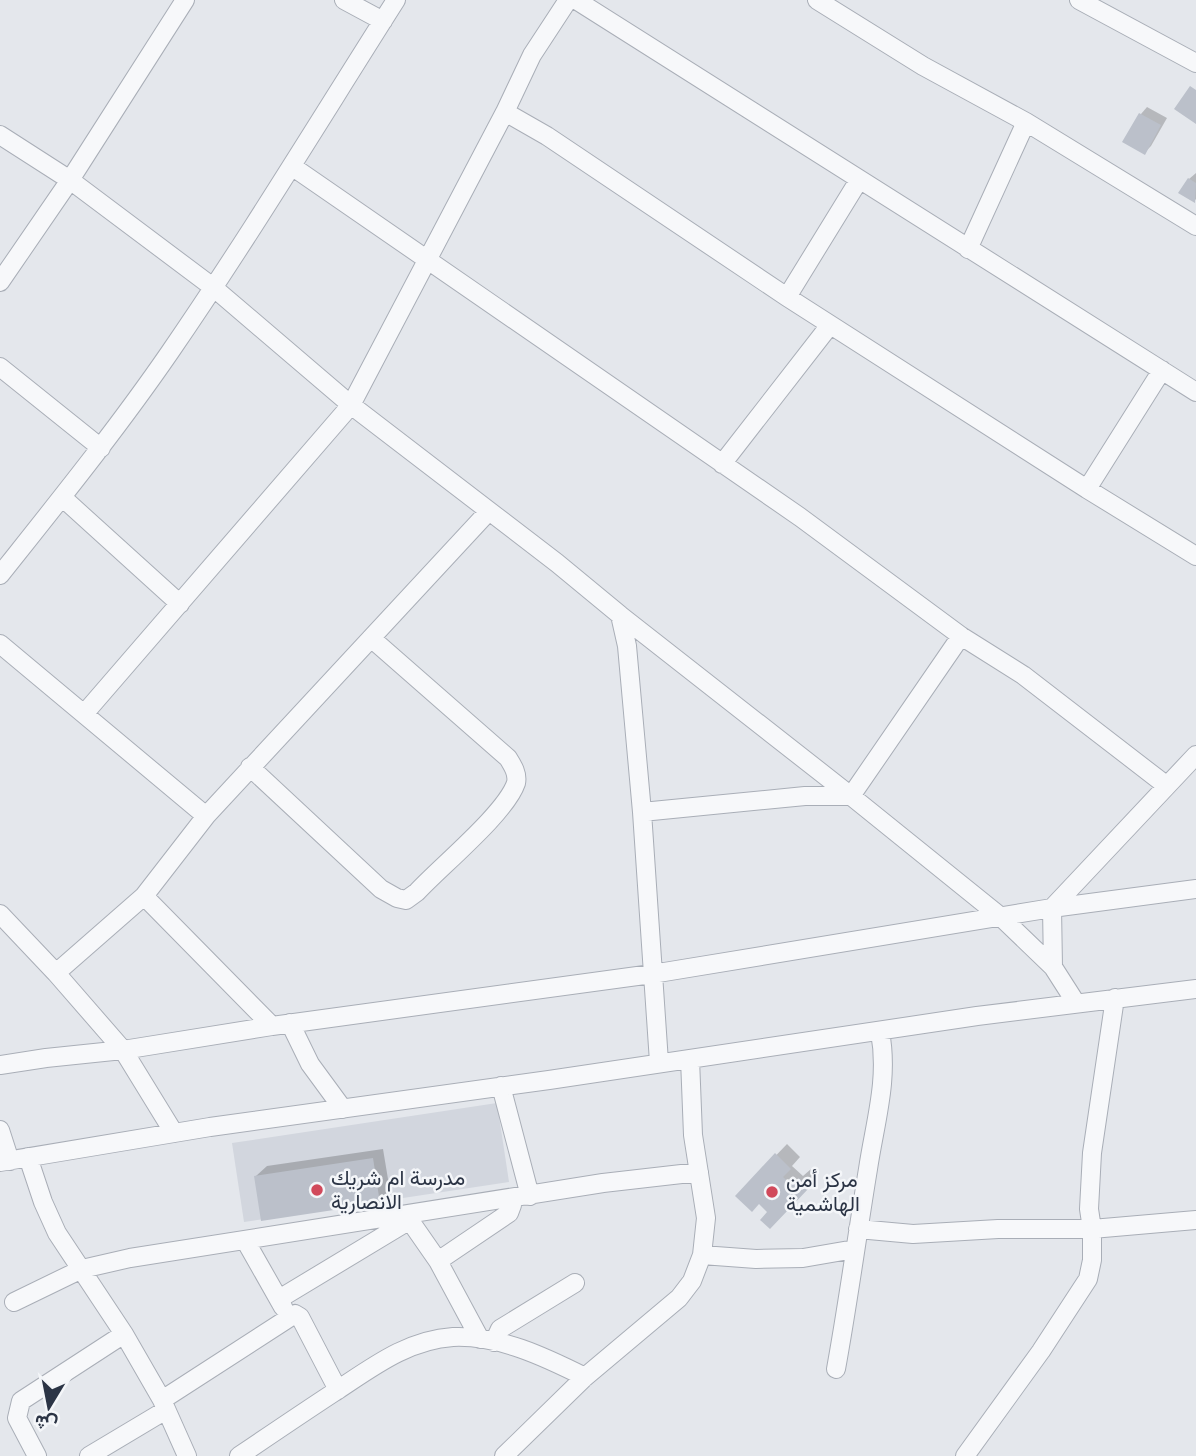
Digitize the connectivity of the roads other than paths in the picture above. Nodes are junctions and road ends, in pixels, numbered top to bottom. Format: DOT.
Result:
graph roads {
  1 [pos="185,0"];
  2 [pos="344,0"];
  3 [pos="396,0"];
  4 [pos="568,0"];
  5 [pos="576,0"];
  6 [pos="817,0"];
  7 [pos="1079,0"];
  8 [pos="383,21"];
  9 [pos="1196,63"];
  10 [pos="505,112"];
  11 [pos="1026,122"];
  12 [pos="0,135"];
  13 [pos="293,167"];
  14 [pos="71,180"];
  15 [pos="859,180"];
  16 [pos="1196,226"];
  17 [pos="968,249"];
  18 [pos="427,259"];
  19 [pos="0,282"];
  20 [pos="214,288"];
  21 [pos="787,297"];
  22 [pos="830,325"];
  23 [pos="0,367"];
  24 [pos="1162,370"];
  25 [pos="1196,391"];
  26 [pos="351,405"];
  27 [pos="101,448"];
  28 [pos="722,464"];
  29 [pos="1087,489"];
  30 [pos="63,498"];
  31 [pos="489,511"];
  32 [pos="1196,556"];
  33 [pos="0,575"];
  34 [pos="180,604"];
  35 [pos="620,615"];
  36 [pos="961,636"];
  37 [pos="371,638"];
  38 [pos="0,644"];
  39 [pos="84,714"];
  40 [pos="1196,755"];
  41 [pos="250,768"];
  42 [pos="1167,786"];
  43 [pos="851,796"];
  44 [pos="642,811"];
  45 [pos="206,816"];
  46 [pos="1196,889"];
  47 [pos="144,896"];
  48 [pos="1052,908"];
  49 [pos="0,914"];
  50 [pos="1001,917"];
  51 [pos="1053,967"];
  52 [pos="56,973"];
  53 [pos="652,974"];
  54 [pos="1196,989"];
  55 [pos="1115,998"];
  56 [pos="1076,1003"];
  57 [pos="290,1023"];
  58 [pos="272,1026"];
  59 [pos="880,1032"];
  60 [pos="123,1050"];
  61 [pos="690,1059"];
  62 [pos="659,1062"];
  63 [pos="0,1065"];
  64 [pos="502,1086"];
  65 [pos="343,1109"];
  66 [pos="0,1129"];
  67 [pos="174,1133"];
  68 [pos="13,1160"];
  69 [pos="699,1172"];
  70 [pos="530,1196"];
  71 [pos="509,1198"];
  72 [pos="408,1218"];
  73 [pos="1196,1220"];
  74 [pos="858,1229"];
  75 [pos="1092,1229"];
  76 [pos="245,1240"];
  77 [pos="855,1249"];
  78 [pos="702,1255"];
  79 [pos="438,1261"];
  80 [pos="82,1269"];
  81 [pos="575,1283"];
  82 [pos="279,1299"];
  83 [pos="14,1302"];
  84 [pos="289,1316"];
  85 [pos="124,1334"];
  86 [pos="487,1341"];
  87 [pos="836,1369"];
  88 [pos="585,1377"];
  89 [pos="338,1390"];
  90 [pos="164,1405"];
  91 [pos="37,1456"];
  92 [pos="89,1456"];
  93 [pos="187,1456"];
  94 [pos="239,1456"];
  95 [pos="504,1456"];
  96 [pos="965,1456"];
  1 -- 14 [label="street"];
  2 -- 8 [label="street"];
  3 -- 8 [label="street"];
  4 -- 10 [label="street"];
  5 -- 15 [label="street"];
  6 -- 11 [label="street"];
  7 -- 9 [label="street"];
  8 -- 13 [label="street"];
  10 -- 18 [label="street"];
  10 -- 21 [label="street"];
  11 -- 16 [label="street"];
  11 -- 17 [label="street"];
  12 -- 14 [label="street"];
  13 -- 18 [label="street"];
  13 -- 20 [label="street"];
  14 -- 19 [label="street"];
  14 -- 20 [label="street"];
  15 -- 17 [label="street"];
  15 -- 21 [label="street"];
  17 -- 24 [label="street"];
  18 -- 26 [label="street"];
  18 -- 28 [label="street"];
  20 -- 26 [label="street"];
  20 -- 27 [label="street"];
  21 -- 22 [label="street"];
  22 -- 28 [label="street"];
  22 -- 29 [label="street"];
  23 -- 27 [label="street"];
  24 -- 25 [label="street"];
  24 -- 29 [label="street"];
  26 -- 31 [label="street"];
  26 -- 34 [label="street"];
  27 -- 30 [label="street"];
  28 -- 36 [label="street"];
  29 -- 32 [label="street"];
  30 -- 33 [label="street"];
  30 -- 34 [label="street"];
  31 -- 35 [label="street"];
  31 -- 37 [label="street"];
  34 -- 39 [label="street"];
  35 -- 43 [label="street"];
  35 -- 44 [label="street"];
  36 -- 42 [label="street"];
  36 -- 43 [label="street"];
  37 -- 41 [label="street"];
  37 -- 41 [label="street"];
  38 -- 39 [label="street"];
  39 -- 45 [label="street"];
  40 -- 42 [label="street"];
  41 -- 45 [label="street"];
  42 -- 48 [label="street"];
  43 -- 44 [label="street"];
  43 -- 50 [label="street"];
  44 -- 53 [label="street"];
  45 -- 47 [label="street"];
  46 -- 48 [label="street"];
  47 -- 52 [label="street"];
  47 -- 58 [label="street"];
  48 -- 50 [label="street"];
  48 -- 51 [label="street"];
  49 -- 52 [label="street"];
  50 -- 51 [label="street"];
  50 -- 53 [label="street"];
  51 -- 56 [label="street"];
  52 -- 60 [label="street"];
  53 -- 57 [label="street"];
  53 -- 62 [label="street"];
  54 -- 55 [label="street"];
  55 -- 56 [label="street"];
  55 -- 75 [label="street"];
  56 -- 59 [label="street"];
  57 -- 58 [label="street"];
  57 -- 65 [label="street"];
  58 -- 60 [label="street"];
  59 -- 61 [label="street"];
  59 -- 74 [label="street"];
  60 -- 63 [label="street"];
  60 -- 67 [label="street"];
  61 -- 62 [label="street"];
  61 -- 69 [label="street"];
  62 -- 64 [label="street"];
  64 -- 65 [label="street"];
  64 -- 70 [label="street"];
  65 -- 67 [label="street"];
  66 -- 68 [label="street"];
  67 -- 68 [label="street"];
  68 -- 80 [label="street"];
  69 -- 70 [label="street"];
  69 -- 78 [label="street"];
  70 -- 71 [label="street"];
  71 -- 72 [label="street"];
  71 -- 79 [label="street"];
  72 -- 76 [label="street"];
  72 -- 79 [label="street"];
  72 -- 82 [label="street"];
  73 -- 75 [label="street"];
  74 -- 75 [label="street"];
  74 -- 77 [label="street"];
  75 -- 96 [label="street"];
  76 -- 80 [label="street"];
  76 -- 82 [label="street"];
  77 -- 78 [label="street"];
  77 -- 87 [label="street"];
  78 -- 88 [label="street"];
  79 -- 86 [label="street"];
  80 -- 83 [label="street"];
  80 -- 85 [label="street"];
  81 -- 86 [label="street"];
  82 -- 84 [label="street"];
  84 -- 89 [label="street"];
  84 -- 90 [label="street"];
  85 -- 90 [label="street"];
  85 -- 91 [label="street"];
  86 -- 88 [label="street"];
  86 -- 89 [label="street"];
  88 -- 95 [label="street"];
  89 -- 94 [label="street"];
  90 -- 92 [label="street"];
  90 -- 93 [label="street"];
}
